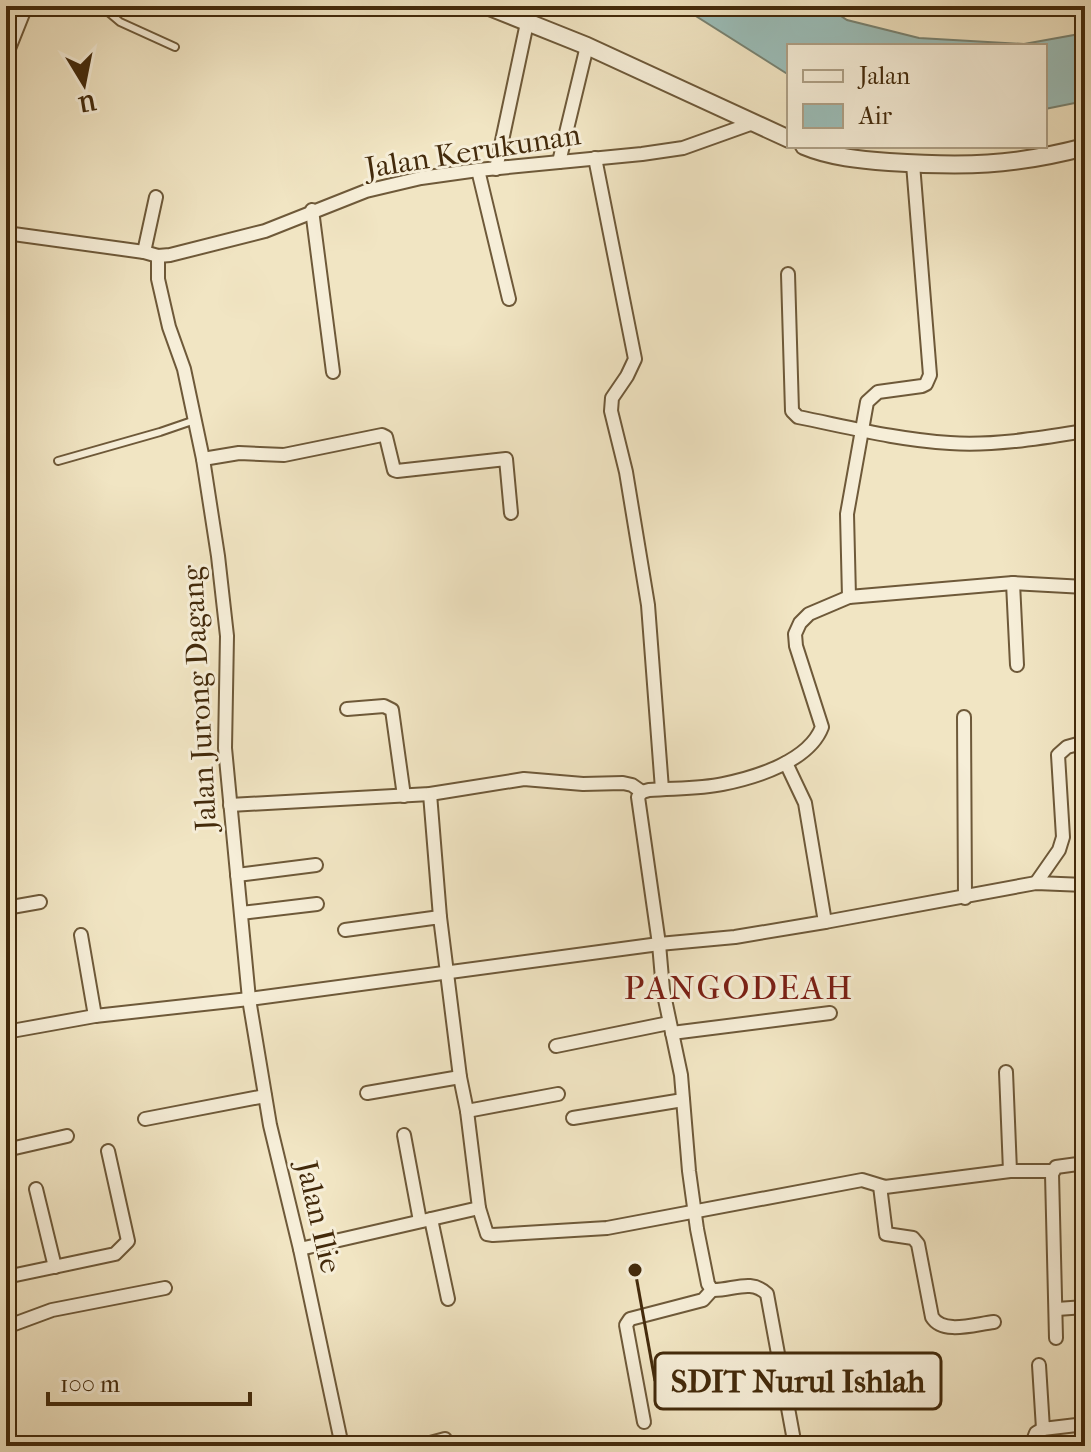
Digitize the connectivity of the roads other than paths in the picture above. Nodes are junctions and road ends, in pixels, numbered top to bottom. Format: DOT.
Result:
graph roads {
  1 [pos="26,6"];
  2 [pos="101,6"];
  3 [pos="487,6"];
  4 [pos="527,23"];
  5 [pos="587,46"];
  6 [pos="175,47"];
  7 [pos="6,56"];
  8 [pos="753,123"];
  9 [pos="787,138"];
  10 [pos="1085,147"];
  11 [pos="808,148"];
  12 [pos="595,158"];
  13 [pos="559,162"];
  14 [pos="913,164"];
  15 [pos="496,169"];
  16 [pos="478,170"];
  17 [pos="156,197"];
  18 [pos="312,210"];
  19 [pos="6,233"];
  20 [pos="144,252"];
  21 [pos="158,256"];
  22 [pos="788,274"];
  23 [pos="509,299"];
  24 [pos="333,372"];
  25 [pos="195,420"];
  26 [pos="862,430"];
  27 [pos="1085,431"];
  28 [pos="203,459"];
  29 [pos="58,461"];
  30 [pos="511,513"];
  31 [pos="1013,583"];
  32 [pos="1085,587"];
  33 [pos="849,597"];
  34 [pos="1017,665"];
  35 [pos="6,707"];
  36 [pos="347,709"];
  37 [pos="964,717"];
  38 [pos="6,723"];
  39 [pos="1085,742"];
  40 [pos="786,763"];
  41 [pos="662,789"];
  42 [pos="642,792"];
  43 [pos="430,794"];
  44 [pos="404,796"];
  45 [pos="230,805"];
  46 [pos="316,865"];
  47 [pos="237,875"];
  48 [pos="1036,883"];
  49 [pos="1085,885"];
  50 [pos="965,898"];
  51 [pos="40,902"];
  52 [pos="317,904"];
  53 [pos="6,908"];
  54 [pos="241,913"];
  55 [pos="440,917"];
  56 [pos="825,922"];
  57 [pos="345,930"];
  58 [pos="81,935"];
  59 [pos="659,944"];
  60 [pos="446,972"];
  61 [pos="249,999"];
  62 [pos="830,1013"];
  63 [pos="95,1016"];
  64 [pos="671,1028"];
  65 [pos="6,1032"];
  66 [pos="556,1046"];
  67 [pos="1006,1072"];
  68 [pos="460,1077"];
  69 [pos="367,1093"];
  70 [pos="558,1094"];
  71 [pos="265,1096"];
  72 [pos="683,1100"];
  73 [pos="467,1111"];
  74 [pos="573,1118"];
  75 [pos="145,1119"];
  76 [pos="404,1135"];
  77 [pos="67,1136"];
  78 [pos="6,1150"];
  79 [pos="108,1151"];
  80 [pos="1085,1163"];
  81 [pos="1010,1171"];
  82 [pos="1053,1171"];
  83 [pos="880,1186"];
  84 [pos="36,1189"];
  85 [pos="479,1208"];
  86 [pos="695,1212"];
  87 [pos="426,1220"];
  88 [pos="300,1249"];
  89 [pos="55,1267"];
  90 [pos="6,1277"];
  91 [pos="165,1288"];
  92 [pos="712,1290"];
  93 [pos="448,1299"];
  94 [pos="1085,1307"];
  95 [pos="1057,1309"];
  96 [pos="994,1322"];
  97 [pos="6,1327"];
  98 [pos="1056,1338"];
  99 [pos="1039,1365"];
  100 [pos="644,1422"];
  101 [pos="1085,1424"];
  102 [pos="1043,1429"];
  103 [pos="445,1439"];
  104 [pos="342,1446"];
  105 [pos="419,1446"];
  106 [pos="795,1446"];
  107 [pos="1031,1446"];
  1 -- 7 [label="street"];
  2 -- 6 [label="lane"];
  3 -- 4 [label="street"];
  4 -- 5 [label="street"];
  4 -- 15 [label="street"];
  5 -- 8 [label="street"];
  5 -- 13 [label="street"];
  8 -- 9 [label="street"];
  8 -- 12 [label="street, Jalan Kerukunan"];
  10 -- 14 [label="street"];
  11 -- 14 [label="street"];
  12 -- 13 [label="street, Jalan Kerukunan"];
  12 -- 41 [label="street"];
  13 -- 15 [label="street, Jalan Kerukunan"];
  14 -- 26 [label="street"];
  15 -- 16 [label="street, Jalan Kerukunan"];
  16 -- 18 [label="street, Jalan Kerukunan"];
  16 -- 23 [label="street"];
  17 -- 20 [label="street"];
  18 -- 21 [label="street, Jalan Kerukunan"];
  18 -- 24 [label="street"];
  19 -- 20 [label="street"];
  20 -- 21 [label="street"];
  21 -- 25 [label="street, Jalan Jurong Dagang"];
  22 -- 26 [label="street"];
  25 -- 28 [label="street, Jalan Jurong Dagang"];
  25 -- 29 [label="lane"];
  26 -- 27 [label="street"];
  26 -- 33 [label="street"];
  28 -- 30 [label="street"];
  28 -- 45 [label="street, Jalan Jurong Dagang"];
  31 -- 32 [label="street"];
  31 -- 33 [label="street"];
  31 -- 34 [label="street"];
  33 -- 40 [label="street"];
  35 -- 38 [label="street"];
  36 -- 44 [label="street"];
  37 -- 50 [label="street"];
  39 -- 48 [label="street"];
  40 -- 41 [label="street"];
  40 -- 56 [label="street"];
  41 -- 42 [label="street"];
  42 -- 43 [label="street"];
  42 -- 59 [label="street"];
  43 -- 44 [label="street"];
  43 -- 55 [label="street"];
  44 -- 45 [label="street"];
  45 -- 47 [label="street, Jalan Jurong Dagang"];
  46 -- 47 [label="street"];
  47 -- 54 [label="street, Jalan Jurong Dagang"];
  48 -- 49 [label="street"];
  48 -- 50 [label="street"];
  50 -- 56 [label="street"];
  51 -- 53 [label="street"];
  52 -- 54 [label="street"];
  54 -- 61 [label="street, Jalan Jurong Dagang"];
  55 -- 57 [label="street"];
  55 -- 60 [label="street"];
  56 -- 59 [label="street"];
  58 -- 63 [label="street"];
  59 -- 60 [label="street"];
  59 -- 64 [label="street"];
  60 -- 61 [label="street"];
  60 -- 68 [label="street"];
  61 -- 63 [label="street"];
  61 -- 71 [label="street, Jalan Ilie"];
  62 -- 64 [label="street"];
  63 -- 65 [label="street"];
  64 -- 66 [label="street"];
  64 -- 72 [label="street"];
  67 -- 81 [label="street"];
  68 -- 69 [label="street"];
  68 -- 73 [label="street"];
  70 -- 73 [label="street"];
  71 -- 75 [label="street"];
  71 -- 88 [label="street, Jalan Ilie"];
  72 -- 74 [label="street"];
  72 -- 86 [label="street"];
  73 -- 85 [label="street"];
  76 -- 87 [label="street"];
  77 -- 78 [label="street"];
  79 -- 89 [label="street"];
  80 -- 82 [label="street"];
  81 -- 82 [label="street"];
  81 -- 83 [label="street"];
  82 -- 95 [label="street"];
  83 -- 86 [label="street"];
  83 -- 96 [label="street"];
  84 -- 89 [label="street"];
  85 -- 86 [label="street"];
  85 -- 87 [label="street"];
  86 -- 92 [label="street"];
  87 -- 88 [label="street"];
  87 -- 93 [label="street"];
  88 -- 104 [label="street, Jalan Ilie"];
  89 -- 90 [label="street"];
  91 -- 97 [label="street"];
  92 -- 100 [label="street"];
  92 -- 106 [label="street"];
  94 -- 95 [label="street"];
  95 -- 98 [label="street"];
  99 -- 102 [label="street"];
  101 -- 102 [label="street"];
  102 -- 107 [label="street"];
  103 -- 105 [label="street"];
}
